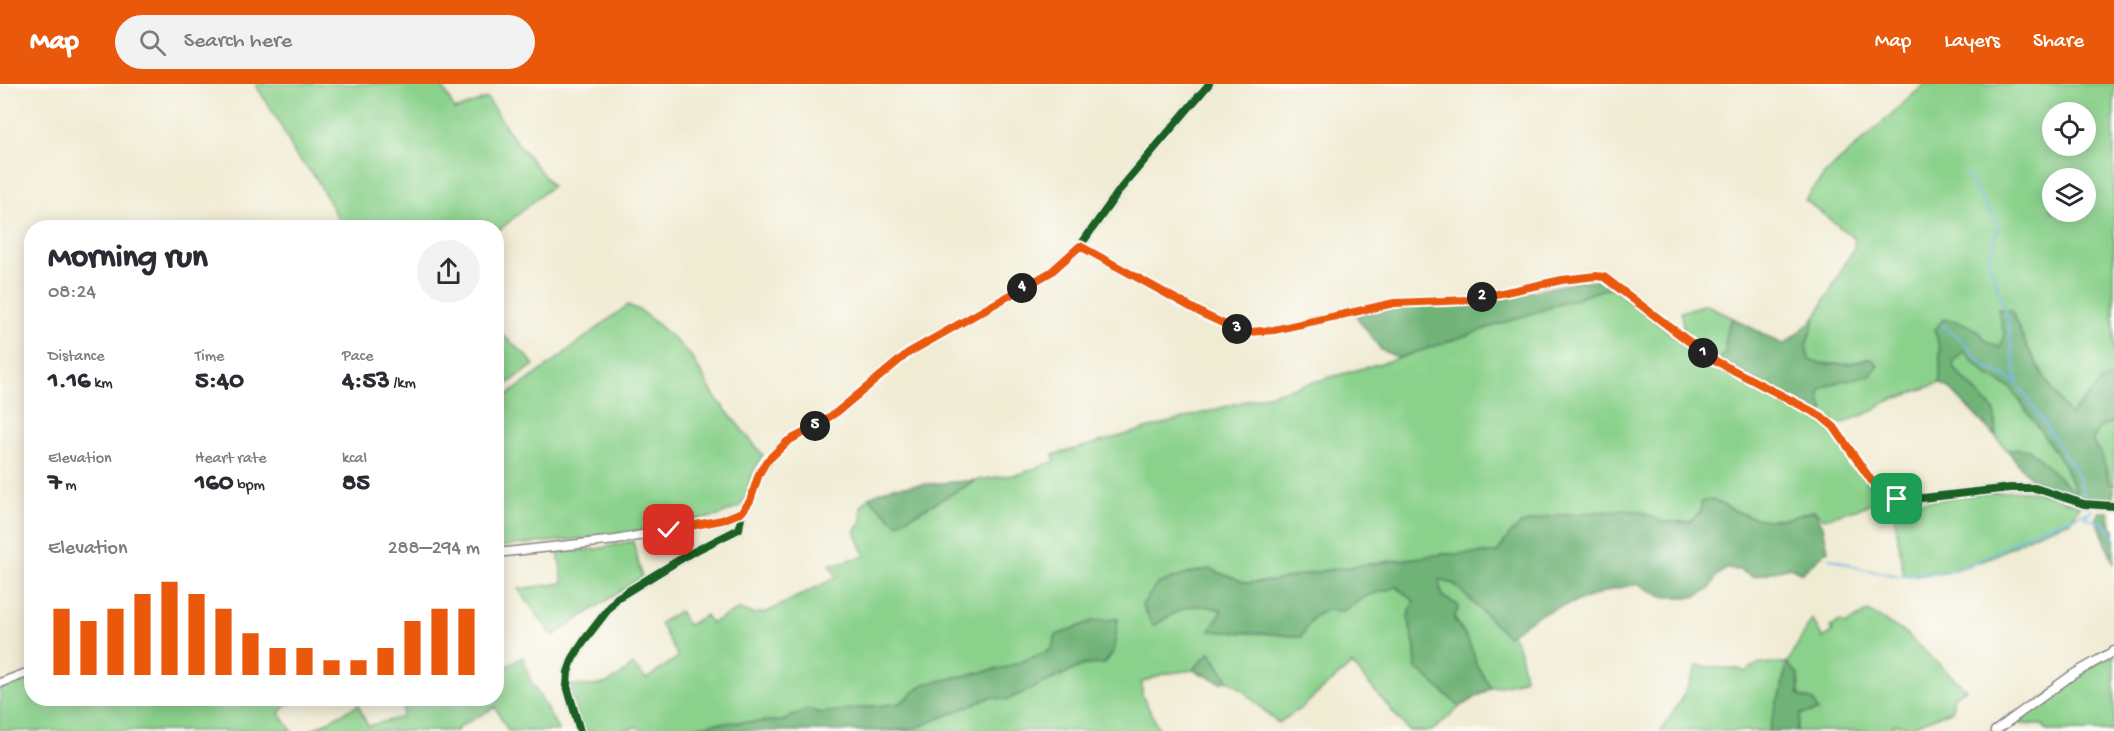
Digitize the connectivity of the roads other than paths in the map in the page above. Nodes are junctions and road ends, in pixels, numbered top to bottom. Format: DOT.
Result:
graph roads {
  1 [pos="1209,84"];
  2 [pos="1080,246"];
  3 [pos="2114,506"];
  4 [pos="742,512"];
  5 [pos="504,552"];
  6 [pos="2114,651"];
  7 [pos="24,673"];
  8 [pos="0,683"];
  9 [pos="580,731"];
  10 [pos="1995,731"];
  1 -- 2 [label="street"];
  2 -- 3 [label="street"];
  2 -- 4 [label="street"];
  4 -- 5 [label="street"];
  4 -- 9 [label="street"];
  6 -- 10 [label="street"];
  7 -- 8 [label="street"];
}
